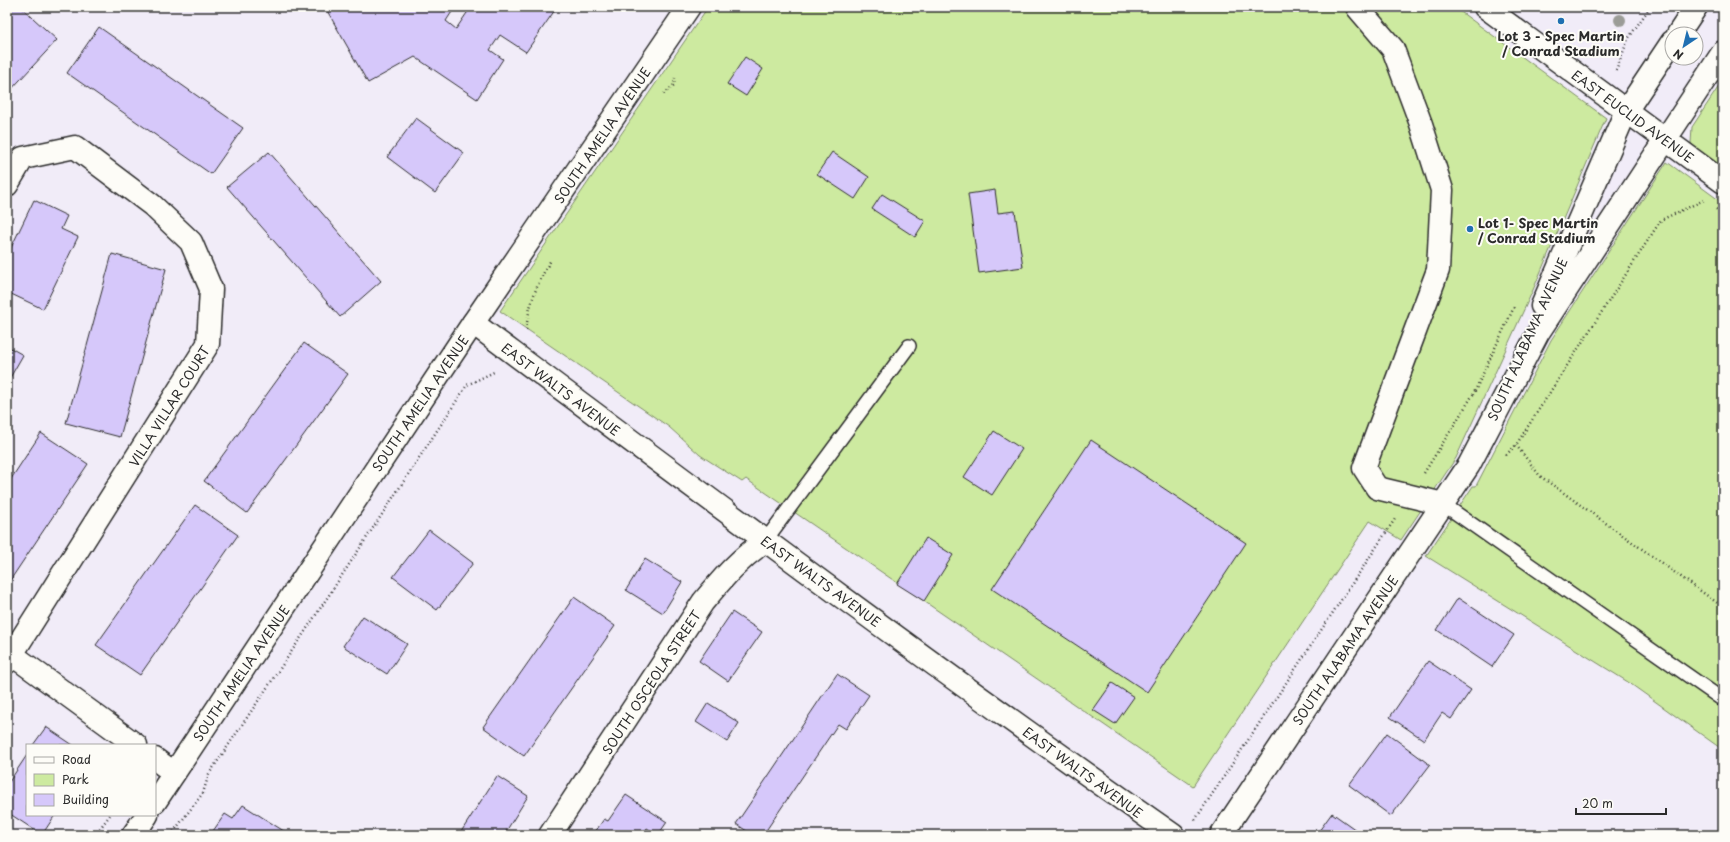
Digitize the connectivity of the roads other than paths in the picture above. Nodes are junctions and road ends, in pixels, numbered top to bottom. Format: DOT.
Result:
graph roads {
  1 [pos="689,7"];
  2 [pos="1357,7"];
  3 [pos="1485,7"];
  4 [pos="1696,7"];
  5 [pos="1683,26"];
  6 [pos="1723,52"];
  7 [pos="1664,54"];
  8 [pos="1626,111"];
  9 [pos="1665,139"];
  10 [pos="1723,182"];
  11 [pos="7,185"];
  12 [pos="473,323"];
  13 [pos="909,346"];
  14 [pos="1469,465"];
  15 [pos="1443,504"];
  16 [pos="765,541"];
  17 [pos="9,656"];
  18 [pos="1723,700"];
  19 [pos="135,744"];
  20 [pos="156,760"];
  21 [pos="174,773"];
  22 [pos="156,800"];
  23 [pos="146,816"];
  24 [pos="133,835"];
  25 [pos="550,835"];
  26 [pos="1173,835"];
  27 [pos="1221,835"];
  1 -- 12 [label="street, SOUTH AMELIA AVENUE"];
  2 -- 15 [label="street"];
  3 -- 8 [label="street, EAST EUCLID AVENUE"];
  4 -- 5 [label="street"];
  6 -- 9 [label="street, SOUTH ALABAMA AVENUE"];
  7 -- 8 [label="street, SOUTH ALABAMA AVENUE"];
  8 -- 9 [label="street, EAST EUCLID AVENUE"];
  8 -- 14 [label="street, SOUTH ALABAMA AVENUE"];
  9 -- 10 [label="street, EAST EUCLID AVENUE"];
  9 -- 14 [label="street, SOUTH ALABAMA AVENUE"];
  11 -- 17 [label="street, VILLA VILLAR COURT"];
  12 -- 16 [label="street, EAST WALTS AVENUE"];
  12 -- 21 [label="street, SOUTH AMELIA AVENUE"];
  13 -- 16 [label="lane"];
  14 -- 15 [label="street, SOUTH ALABAMA AVENUE"];
  15 -- 18 [label="lane"];
  15 -- 27 [label="street, SOUTH ALABAMA AVENUE"];
  16 -- 25 [label="street, SOUTH OSCEOLA STREET"];
  16 -- 26 [label="street, EAST WALTS AVENUE"];
  17 -- 19 [label="street, VILLA VILLAR COURT"];
  20 -- 21 [label="street"];
  21 -- 22 [label="street, SOUTH AMELIA AVENUE"];
  23 -- 24 [label="street"];
}
